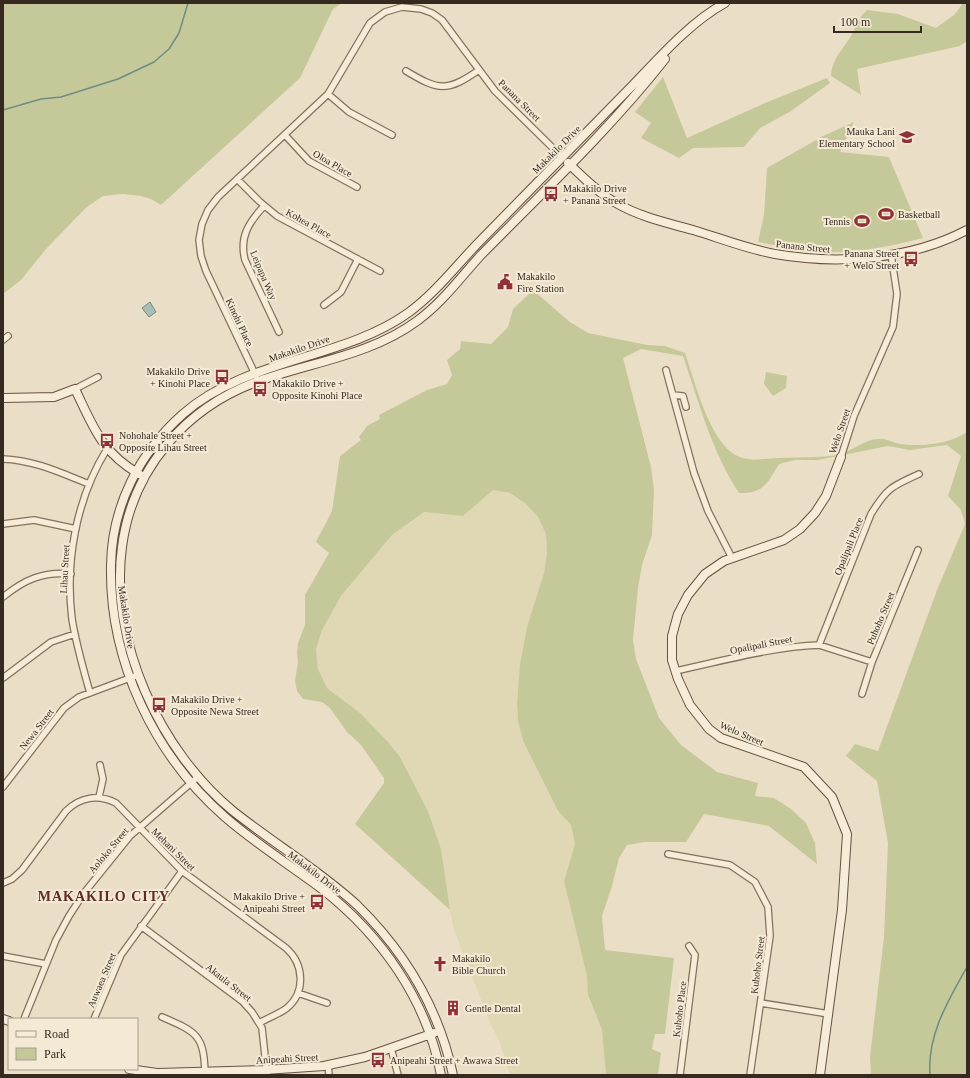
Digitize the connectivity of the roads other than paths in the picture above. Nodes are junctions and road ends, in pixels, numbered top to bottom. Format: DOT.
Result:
graph roads {
  1 [pos="725,3"];
  2 [pos="712,6"];
  3 [pos="683,36"];
  4 [pos="479,70"];
  5 [pos="406,71"];
  6 [pos="328,94"];
  7 [pos="285,135"];
  8 [pos="392,135"];
  9 [pos="562,157"];
  10 [pos="571,165"];
  11 [pos="237,179"];
  12 [pos="357,187"];
  13 [pos="264,206"];
  14 [pos="967,230"];
  15 [pos="472,249"];
  16 [pos="891,254"];
  17 [pos="480,257"];
  18 [pos="358,260"];
  19 [pos="206,271"];
  20 [pos="380,271"];
  21 [pos="324,305"];
  22 [pos="279,332"];
  23 [pos="8,336"];
  24 [pos="3,340"];
  25 [pos="666,370"];
  26 [pos="254,373"];
  27 [pos="98,377"];
  28 [pos="258,382"];
  29 [pos="75,389"];
  30 [pos="673,395"];
  31 [pos="3,398"];
  32 [pos="686,407"];
  33 [pos="107,450"];
  34 [pos="841,457"];
  35 [pos="3,459"];
  36 [pos="919,474"];
  37 [pos="140,475"];
  38 [pos="89,484"];
  39 [pos="3,524"];
  40 [pos="76,528"];
  41 [pos="918,550"];
  42 [pos="732,558"];
  43 [pos="71,574"];
  44 [pos="3,597"];
  45 [pos="75,634"];
  46 [pos="819,645"];
  47 [pos="872,662"];
  48 [pos="675,671"];
  49 [pos="134,676"];
  50 [pos="3,678"];
  51 [pos="90,693"];
  52 [pos="862,694"];
  53 [pos="100,765"];
  54 [pos="199,776"];
  55 [pos="192,782"];
  56 [pos="3,788"];
  57 [pos="98,797"];
  58 [pos="139,827"];
  59 [pos="668,854"];
  60 [pos="182,871"];
  61 [pos="3,883"];
  62 [pos="141,926"];
  63 [pos="689,946"];
  64 [pos="3,956"];
  65 [pos="46,964"];
  66 [pos="298,993"];
  67 [pos="327,1003"];
  68 [pos="761,1003"];
  69 [pos="829,1014"];
  70 [pos="162,1017"];
  71 [pos="24,1018"];
  72 [pos="94,1018"];
  73 [pos="259,1023"];
  74 [pos="440,1030"];
  75 [pos="430,1034"];
  76 [pos="391,1048"];
  77 [pos="328,1066"];
  78 [pos="134,1070"];
  79 [pos="266,1072"];
  80 [pos="205,1073"];
  81 [pos="329,1075"];
  82 [pos="398,1075"];
  83 [pos="441,1075"];
  84 [pos="453,1075"];
  85 [pos="680,1075"];
  86 [pos="750,1075"];
  87 [pos="820,1075"];
  1 -- 2 [label="main road, Makakilo Drive"];
  2 -- 3 [label="main road, Makakilo Drive"];
  3 -- 9 [label="main road, Makakilo Drive"];
  3 -- 10 [label="main road, Makakilo Drive"];
  4 -- 5 [label="street"];
  4 -- 6 [label="street, Panana Street"];
  4 -- 9 [label="street, Panana Street"];
  6 -- 7 [label="street, Panana Street"];
  6 -- 8 [label="street"];
  7 -- 11 [label="street, Panana Street"];
  7 -- 12 [label="street, Oloa Place"];
  9 -- 10 [label="main road, Panana Street"];
  9 -- 15 [label="main road, Makakilo Drive"];
  10 -- 16 [label="main road, Panana Street"];
  10 -- 17 [label="main road, Makakilo Drive"];
  11 -- 13 [label="street, Kohea Place"];
  11 -- 19 [label="street, Panana Street"];
  13 -- 18 [label="street, Kohea Place"];
  13 -- 22 [label="street, Leipapa Way"];
  14 -- 16 [label="main road, Panana Street"];
  15 -- 17 [label="main road"];
  15 -- 26 [label="main road, Makakilo Drive"];
  16 -- 34 [label="street, Welo Street"];
  17 -- 28 [label="main road, Makakilo Drive"];
  18 -- 20 [label="street, Kohea Place"];
  18 -- 21 [label="street"];
  19 -- 26 [label="street, Kinohi Place"];
  23 -- 24 [label="street"];
  25 -- 30 [label="street"];
  26 -- 28 [label="street, Kinohi Place"];
  26 -- 37 [label="main road, Makakilo Drive"];
  27 -- 29 [label="street"];
  28 -- 37 [label="main road, Makakilo Drive"];
  29 -- 31 [label="main road"];
  29 -- 33 [label="main road"];
  30 -- 32 [label="street"];
  30 -- 42 [label="street"];
  33 -- 37 [label="main road"];
  33 -- 38 [label="street, Lihau Street"];
  34 -- 42 [label="main road, Welo Street"];
  35 -- 38 [label="street"];
  36 -- 46 [label="street, Opalipali Place"];
  37 -- 49 [label="main road, Makakilo Drive"];
  38 -- 40 [label="street, Lihau Street"];
  39 -- 40 [label="street"];
  40 -- 43 [label="street, Lihau Street"];
  41 -- 47 [label="street, Puhoho Street"];
  42 -- 48 [label="main road, Welo Street"];
  43 -- 44 [label="street"];
  43 -- 45 [label="street, Lihau Street"];
  45 -- 50 [label="street"];
  45 -- 51 [label="street, Lihau Street"];
  46 -- 47 [label="street, Opalipali Street"];
  46 -- 48 [label="street, Opalipali Street"];
  47 -- 52 [label="street, Puhoho Street"];
  48 -- 69 [label="main road, Welo Street"];
  49 -- 51 [label="street, Newa Street"];
  49 -- 54 [label="main road, Makakilo Drive"];
  49 -- 55 [label="main road, Makakilo Drive"];
  51 -- 56 [label="street, Newa Street"];
  53 -- 57 [label="street"];
  54 -- 55 [label="street, Aoloko Street"];
  54 -- 74 [label="main road, Makakilo Drive"];
  55 -- 58 [label="street, Aoloko Street"];
  55 -- 75 [label="main road, Makakilo Drive"];
  57 -- 58 [label="street, Mehani Street"];
  57 -- 61 [label="street"];
  58 -- 60 [label="street, Mehani Street"];
  58 -- 65 [label="street, Aoloko Street"];
  59 -- 68 [label="street, Kuhoho Street"];
  60 -- 62 [label="street, Auwaea Street"];
  60 -- 66 [label="street, Mehani Street"];
  62 -- 72 [label="street, Auwaea Street"];
  62 -- 73 [label="street, Akaula Street"];
  63 -- 85 [label="street, Kuhoho Place"];
  64 -- 65 [label="street"];
  65 -- 71 [label="street, Aoloko Street"];
  66 -- 67 [label="street"];
  66 -- 73 [label="street"];
  68 -- 69 [label="street"];
  68 -- 86 [label="street, Kuhoho Street"];
  69 -- 87 [label="main road, Welo Street"];
  70 -- 80 [label="street"];
  73 -- 79 [label="street, Akaula Street"];
  74 -- 75 [label="main road, Anipeahi Street"];
  74 -- 84 [label="main road, Makakilo Drive"];
  75 -- 76 [label="main road, Anipeahi Street"];
  75 -- 83 [label="main road, Makakilo Drive"];
  76 -- 77 [label="main road, Anipeahi Street"];
  76 -- 82 [label="street"];
  77 -- 79 [label="main road, Anipeahi Street"];
  77 -- 81 [label="street"];
  78 -- 80 [label="main road, Anipeahi Street"];
  79 -- 80 [label="main road, Anipeahi Street"];
}
